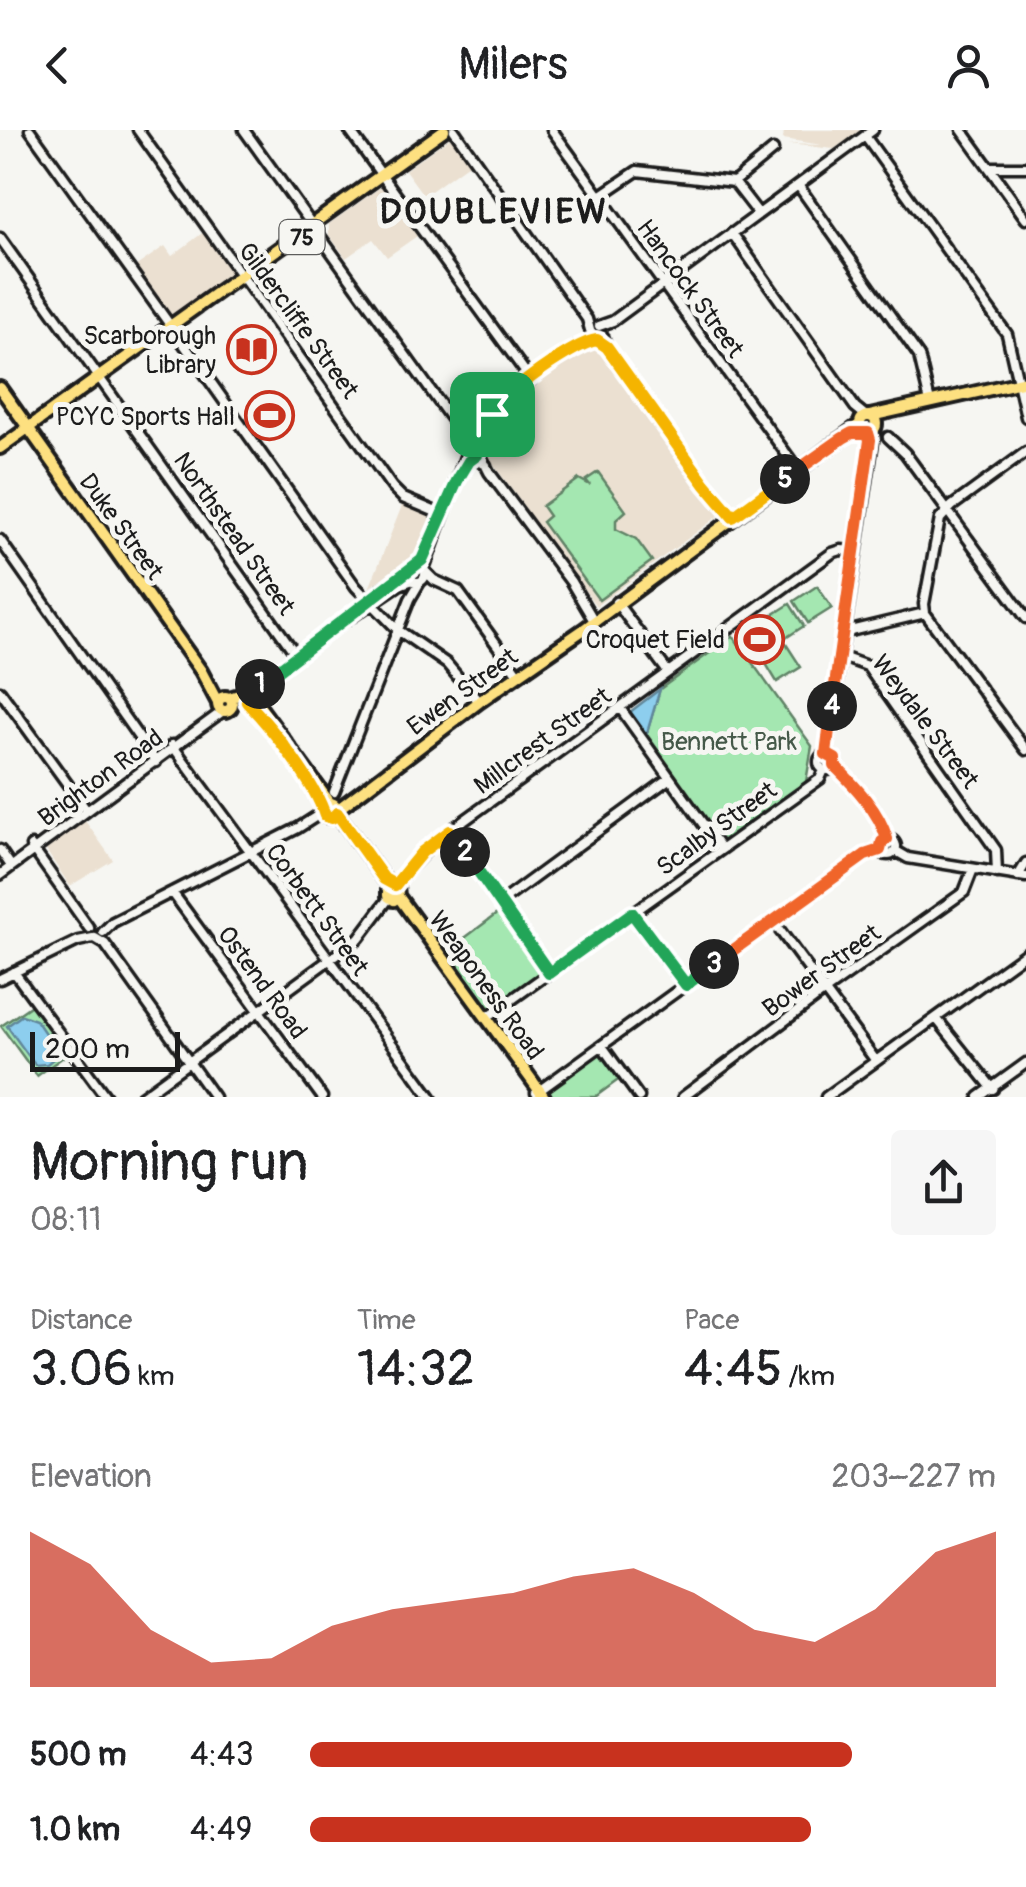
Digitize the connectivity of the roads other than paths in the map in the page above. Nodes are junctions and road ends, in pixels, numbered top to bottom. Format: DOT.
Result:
graph roads {
  1 [pos="30,130"];
  2 [pos="138,130"];
  3 [pos="244,130"];
  4 [pos="349,130"];
  5 [pos="444,130"];
  6 [pos="454,130"];
  7 [pos="552,130"];
  8 [pos="868,132"];
  9 [pos="966,133"];
  10 [pos="773,150"];
  11 [pos="1026,166"];
  12 [pos="989,167"];
  13 [pos="382,177"];
  14 [pos="734,182"];
  15 [pos="798,185"];
  16 [pos="600,196"];
  17 [pos="758,213"];
  18 [pos="1026,218"];
  19 [pos="314,225"];
  20 [pos="732,234"];
  21 [pos="0,238"];
  22 [pos="242,277"];
  23 [pos="665,284"];
  24 [pos="172,327"];
  25 [pos="596,333"];
  26 [pos="99,377"];
  27 [pos="530,380"];
  28 [pos="1023,382"];
  29 [pos="0,388"];
  30 [pos="930,402"];
  31 [pos="1026,417"];
  32 [pos="867,424"];
  33 [pos="28,428"];
  34 [pos="470,434"];
  35 [pos="888,437"];
  36 [pos="0,448"];
  37 [pos="1026,452"];
  38 [pos="472,455"];
  39 [pos="798,470"];
  40 [pos="947,510"];
  41 [pos="443,515"];
  42 [pos="731,519"];
  43 [pos="0,540"];
  44 [pos="855,548"];
  45 [pos="419,574"];
  46 [pos="616,602"];
  47 [pos="368,603"];
  48 [pos="924,613"];
  49 [pos="595,618"];
  50 [pos="1026,618"];
  51 [pos="398,630"];
  52 [pos="842,633"];
  53 [pos="297,656"];
  54 [pos="839,656"];
  55 [pos="668,672"];
  56 [pos="518,674"];
  57 [pos="0,691"];
  58 [pos="249,698"];
  59 [pos="479,702"];
  60 [pos="224,704"];
  61 [pos="620,708"];
  62 [pos="173,746"];
  63 [pos="1026,750"];
  64 [pos="826,754"];
  65 [pos="155,760"];
  66 [pos="835,766"];
  67 [pos="824,770"];
  68 [pos="670,778"];
  69 [pos="86,809"];
  70 [pos="331,809"];
  71 [pos="450,831"];
  72 [pos="887,839"];
  73 [pos="33,848"];
  74 [pos="721,849"];
  75 [pos="0,850"];
  76 [pos="880,850"];
  77 [pos="896,851"];
  78 [pos="251,852"];
  79 [pos="1026,863"];
  80 [pos="10,865"];
  81 [pos="973,869"];
  82 [pos="0,872"];
  83 [pos="996,873"];
  84 [pos="1022,877"];
  85 [pos="172,892"];
  86 [pos="393,892"];
  87 [pos="501,902"];
  88 [pos="632,913"];
  89 [pos="773,921"];
  90 [pos="96,931"];
  91 [pos="1026,953"];
  92 [pos="330,960"];
  93 [pos="14,972"];
  94 [pos="549,973"];
  95 [pos="0,979"];
  96 [pos="686,985"];
  97 [pos="826,990"];
  98 [pos="260,1011"];
  99 [pos="936,1018"];
  100 [pos="484,1019"];
  101 [pos="602,1046"];
  102 [pos="876,1061"];
  103 [pos="189,1062"];
  104 [pos="1026,1066"];
  105 [pos="988,1093"];
  106 [pos="539,1094"];
  107 [pos="106,1097"];
  108 [pos="141,1097"];
  109 [pos="214,1097"];
  110 [pos="322,1097"];
  111 [pos="432,1097"];
  112 [pos="639,1097"];
  113 [pos="683,1097"];
  114 [pos="826,1097"];
  1 -- 24 [label="street"];
  2 -- 22 [label="street, Gildercliffe Street"];
  3 -- 19 [label="street"];
  4 -- 13 [label="street"];
  5 -- 13 [label="main road, 75"];
  6 -- 13 [label="main road, 75"];
  6 -- 25 [label="street"];
  7 -- 16 [label="street, Hancock Street"];
  8 -- 15 [label="street"];
  8 -- 28 [label="street"];
  9 -- 12 [label="street"];
  10 -- 14 [label="street"];
  11 -- 12 [label="street"];
  12 -- 18 [label="street"];
  13 -- 19 [label="main road, 75"];
  13 -- 27 [label="street"];
  14 -- 16 [label="street"];
  14 -- 17 [label="street"];
  15 -- 17 [label="street"];
  15 -- 30 [label="street"];
  16 -- 23 [label="street, Hancock Street"];
  17 -- 20 [label="street"];
  19 -- 22 [label="main road, 75"];
  19 -- 34 [label="street"];
  20 -- 23 [label="street"];
  20 -- 32 [label="street"];
  21 -- 26 [label="street, Northstead Street"];
  22 -- 24 [label="main road, 75"];
  22 -- 41 [label="street, Gildercliffe Street"];
  23 -- 25 [label="street"];
  23 -- 39 [label="street, Hancock Street"];
  24 -- 26 [label="main road, 75"];
  24 -- 47 [label="street"];
  25 -- 27 [label="street"];
  25 -- 42 [label="street"];
  26 -- 33 [label="main road, 75"];
  26 -- 53 [label="street, Northstead Street"];
  27 -- 34 [label="street"];
  28 -- 30 [label="main road, Ewen Street"];
  28 -- 31 [label="street"];
  29 -- 33 [label="main road, Duke Street"];
  30 -- 32 [label="main road, Ewen Street"];
  32 -- 39 [label="main road, Ewen Street"];
  32 -- 44 [label="street"];
  33 -- 36 [label="main road, 75"];
  33 -- 60 [label="main road, Duke Street"];
  34 -- 38 [label="street"];
  35 -- 40 [label="street"];
  37 -- 40 [label="street"];
  38 -- 41 [label="street"];
  38 -- 49 [label="street"];
  39 -- 42 [label="main road, Ewen Street"];
  40 -- 48 [label="street"];
  40 -- 50 [label="street"];
  41 -- 45 [label="street"];
  42 -- 46 [label="main road, Ewen Street"];
  43 -- 65 [label="street"];
  44 -- 52 [label="street"];
  44 -- 55 [label="street, Millcrest Street"];
  45 -- 47 [label="street"];
  45 -- 51 [label="street"];
  45 -- 56 [label="street"];
  46 -- 49 [label="main road, Ewen Street"];
  46 -- 55 [label="street"];
  47 -- 51 [label="street"];
  47 -- 53 [label="street"];
  48 -- 52 [label="street"];
  48 -- 63 [label="street"];
  49 -- 56 [label="main road, Ewen Street"];
  51 -- 59 [label="street"];
  51 -- 70 [label="street"];
  52 -- 54 [label="street"];
  53 -- 58 [label="street"];
  54 -- 64 [label="street"];
  54 -- 83 [label="street, Weydale Street"];
  55 -- 61 [label="street, Millcrest Street"];
  56 -- 59 [label="main road, Ewen Street"];
  57 -- 69 [label="street"];
  58 -- 60 [label="main road, Brighton Road"];
  58 -- 70 [label="main road, Weaponess Road"];
  59 -- 70 [label="main road, Ewen Street"];
  60 -- 62 [label="street, Brighton Road"];
  61 -- 68 [label="street"];
  61 -- 71 [label="street, Millcrest Street"];
  62 -- 65 [label="street, Brighton Road"];
  62 -- 78 [label="street, Corbett Street"];
  64 -- 66 [label="street"];
  64 -- 67 [label="street"];
  65 -- 69 [label="street, Brighton Road"];
  66 -- 67 [label="street, Scalby Street"];
  66 -- 72 [label="street"];
  67 -- 74 [label="street, Scalby Street"];
  68 -- 74 [label="street"];
  68 -- 87 [label="street"];
  69 -- 73 [label="street, Brighton Road"];
  70 -- 78 [label="street, Ewen Street"];
  70 -- 86 [label="main road, Weaponess Road"];
  71 -- 86 [label="street, Millcrest Street"];
  71 -- 87 [label="street"];
  72 -- 76 [label="street"];
  72 -- 77 [label="street"];
  73 -- 80 [label="street, Brighton Road"];
  73 -- 90 [label="street"];
  74 -- 88 [label="street, Scalby Street"];
  75 -- 80 [label="street"];
  76 -- 77 [label="street"];
  76 -- 89 [label="street"];
  77 -- 81 [label="street"];
  78 -- 85 [label="street, Ewen Street"];
  78 -- 92 [label="street, Corbett Street"];
  79 -- 84 [label="street"];
  80 -- 82 [label="street, Brighton Road"];
  81 -- 83 [label="street"];
  81 -- 97 [label="street, Bower Street"];
  83 -- 84 [label="street"];
  85 -- 90 [label="street, Ewen Street"];
  85 -- 98 [label="street, Ostend Road"];
  86 -- 92 [label="street, Millcrest Street"];
  86 -- 100 [label="main road, Weaponess Road"];
  87 -- 94 [label="street"];
  88 -- 94 [label="street, Scalby Street"];
  88 -- 96 [label="street"];
  89 -- 96 [label="street"];
  89 -- 97 [label="street"];
  90 -- 93 [label="street"];
  90 -- 103 [label="street"];
  91 -- 99 [label="street"];
  92 -- 98 [label="street, Millcrest Street"];
  92 -- 111 [label="street, Corbett Street"];
  93 -- 95 [label="street"];
  93 -- 107 [label="street"];
  94 -- 100 [label="street, Scalby Street"];
  96 -- 101 [label="street"];
  97 -- 102 [label="street"];
  97 -- 113 [label="street, Bower Street"];
  98 -- 103 [label="street, Millcrest Street"];
  98 -- 110 [label="street, Ostend Road"];
  99 -- 102 [label="street"];
  99 -- 105 [label="street"];
  100 -- 106 [label="main road, Weaponess Road"];
  101 -- 106 [label="street"];
  101 -- 112 [label="street"];
  102 -- 114 [label="street"];
  103 -- 108 [label="street, Millcrest Street"];
  103 -- 109 [label="street"];
  104 -- 105 [label="street"];
}
